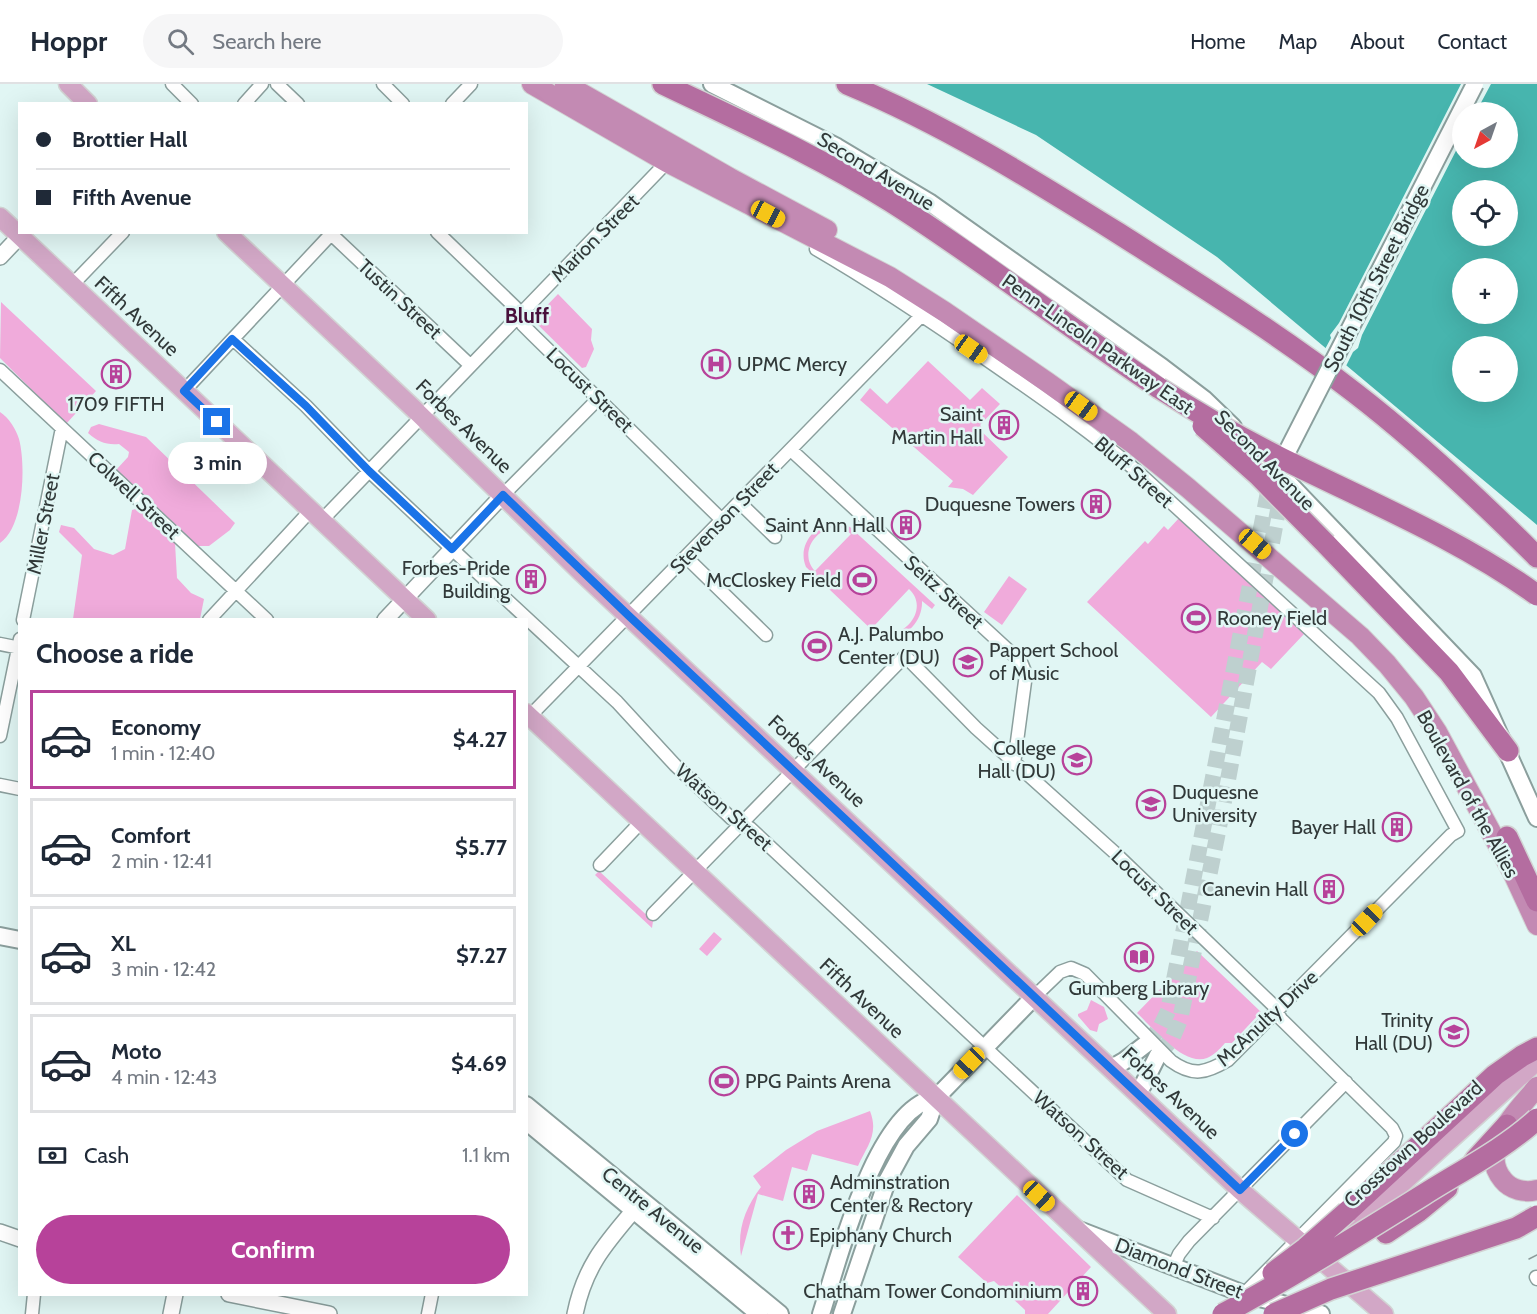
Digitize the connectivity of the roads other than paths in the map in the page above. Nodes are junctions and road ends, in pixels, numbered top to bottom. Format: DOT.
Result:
graph roads {
  1 [pos="68,84"];
  2 [pos="171,84"];
  3 [pos="262,84"];
  4 [pos="277,84"];
  5 [pos="383,84"];
  6 [pos="471,84"];
  7 [pos="532,84"];
  8 [pos="565,84"];
  9 [pos="663,84"];
  10 [pos="712,84"];
  11 [pos="847,84"];
  12 [pos="1475,84"];
  13 [pos="86,102"];
  14 [pos="190,102"];
  15 [pos="246,102"];
  16 [pos="296,102"];
  17 [pos="401,102"];
  18 [pos="454,102"];
  19 [pos="667,162"];
  20 [pos="0,217"];
  21 [pos="121,234"];
  22 [pos="228,234"];
  23 [pos="330,234"];
  24 [pos="332,234"];
  25 [pos="439,234"];
  26 [pos="20,236"];
  27 [pos="0,257"];
  28 [pos="72,285"];
  29 [pos="282,286"];
  30 [pos="519,315"];
  31 [pos="922,315"];
  32 [pos="232,339"];
  33 [pos="470,365"];
  34 [pos="0,370"];
  35 [pos="1159,388"];
  36 [pos="184,391"];
  37 [pos="598,399"];
  38 [pos="421,416"];
  39 [pos="62,428"];
  40 [pos="790,450"];
  41 [pos="369,471"];
  42 [pos="1279,473"];
  43 [pos="503,495"];
  44 [pos="1274,498"];
  45 [pos="739,502"];
  46 [pos="316,515"];
  47 [pos="722,520"];
  48 [pos="775,537"];
  49 [pos="452,549"];
  50 [pos="686,557"];
  51 [pos="1537,557"];
  52 [pos="236,590"];
  53 [pos="1537,595"];
  54 [pos="405,598"];
  55 [pos="629,616"];
  56 [pos="24,618"];
  57 [pos="211,618"];
  58 [pos="265,618"];
  59 [pos="387,618"];
  60 [pos="426,618"];
  61 [pos="526,618"];
  62 [pos="528,620"];
  63 [pos="766,635"];
  64 [pos="0,644"];
  65 [pos="18,645"];
  66 [pos="18,650"];
  67 [pos="579,667"];
  68 [pos="528,716"];
  69 [pos="0,736"];
  70 [pos="1508,751"];
  71 [pos="1014,764"];
  72 [pos="794,770"];
  73 [pos="0,785"];
  74 [pos="18,789"];
  75 [pos="1537,818"];
  76 [pos="641,822"];
  77 [pos="740,823"];
  78 [pos="1458,831"];
  79 [pos="1507,837"];
  80 [pos="600,865"];
  81 [pos="693,872"];
  82 [pos="1537,886"];
  83 [pos="1537,901"];
  84 [pos="653,914"];
  85 [pos="1537,925"];
  86 [pos="0,936"];
  87 [pos="18,940"];
  88 [pos="1035,996"];
  89 [pos="1277,1011"];
  90 [pos="985,1047"];
  91 [pos="1537,1048"];
  92 [pos="1537,1061"];
  93 [pos="1112,1068"];
  94 [pos="1346,1082"];
  95 [pos="1537,1087"];
  96 [pos="1137,1092"];
  97 [pos="936,1098"];
  98 [pos="528,1107"];
  99 [pos="1537,1119"];
  100 [pos="528,1122"];
  101 [pos="1507,1125"];
  102 [pos="1489,1149"];
  103 [pos="1240,1190"];
  104 [pos="1537,1190"];
  105 [pos="638,1205"];
  106 [pos="1537,1216"];
  107 [pos="1213,1218"];
  108 [pos="1073,1227"];
  109 [pos="0,1232"];
  110 [pos="18,1238"];
  111 [pos="1298,1238"];
  112 [pos="1174,1265"];
  113 [pos="1332,1269"];
  114 [pos="34,1296"];
  115 [pos="175,1296"];
  116 [pos="239,1296"];
  117 [pos="432,1296"];
  118 [pos="1247,1304"];
  119 [pos="769,1311"];
  120 [pos="32,1314"];
  121 [pos="171,1314"];
  122 [pos="329,1314"];
  123 [pos="428,1314"];
  124 [pos="575,1314"];
  125 [pos="788,1314"];
  126 [pos="820,1314"];
  127 [pos="842,1314"];
  128 [pos="1167,1314"];
  129 [pos="1212,1314"];
  130 [pos="1223,1314"];
  131 [pos="1274,1314"];
  132 [pos="1321,1314"];
  133 [pos="1384,1314"];
  1 -- 13 [label="main road"];
  2 -- 14 [label="street"];
  3 -- 15 [label="street"];
  4 -- 16 [label="street"];
  5 -- 17 [label="street"];
  6 -- 18 [label="street"];
  7 -- 19 [label="highway, Boulevard of the Allies"];
  8 -- 79 [label="highway, Boulevard of the Allies"];
  9 -- 35 [label="highway, Penn-Lincoln Parkway East"];
  10 -- 42 [label="main road, Second Avenue"];
  11 -- 51 [label="highway"];
  12 -- 42 [label="main road, South 10th Street Bridge, bridge"];
  19 -- 30 [label="street, Marion Street"];
  19 -- 31 [label="street, Bluff Street"];
  19 -- 85 [label="highway, Boulevard of the Allies"];
  20 -- 26 [label="main road, Fifth Avenue"];
  21 -- 28 [label="street"];
  22 -- 29 [label="main road, Forbes Avenue"];
  23 -- 29 [label="street"];
  24 -- 33 [label="street, Tustin Street"];
  25 -- 30 [label="street, Locust Street"];
  26 -- 27 [label="street"];
  26 -- 28 [label="main road, Fifth Avenue"];
  28 -- 36 [label="main road, Fifth Avenue"];
  29 -- 32 [label="street"];
  29 -- 38 [label="main road, Forbes Avenue"];
  30 -- 33 [label="street, Marion Street"];
  30 -- 37 [label="street, Locust Street"];
  31 -- 40 [label="street, Stevenson Street"];
  31 -- 78 [label="street, Bluff Street"];
  32 -- 36 [label="street"];
  32 -- 41 [label="street, Watson Street"];
  33 -- 38 [label="street, Marion Street"];
  34 -- 39 [label="street, Colwell Street"];
  35 -- 53 [label="highway, Penn-Lincoln Parkway East, bridge"];
  35 -- 70 [label="highway, bridge"];
  36 -- 46 [label="main road, Fifth Avenue"];
  37 -- 43 [label="street"];
  37 -- 47 [label="street, Locust Street"];
  38 -- 41 [label="street, Marion Street"];
  38 -- 43 [label="main road, Forbes Avenue"];
  39 -- 52 [label="street, Colwell Street"];
  39 -- 56 [label="street, Miller Street"];
  40 -- 45 [label="street, Stevenson Street"];
  40 -- 71 [label="street, Seitz Street"];
  41 -- 46 [label="street, Marion Street"];
  41 -- 49 [label="street, Watson Street"];
  42 -- 44 [label="main road, South 10th Street Bridge"];
  42 -- 70 [label="main road, Second Avenue"];
  43 -- 49 [label="street"];
  43 -- 55 [label="main road, Forbes Avenue"];
  45 -- 47 [label="street, Stevenson Street"];
  45 -- 48 [label="street"];
  46 -- 52 [label="street, Marion Street"];
  46 -- 54 [label="main road, Fifth Avenue"];
  47 -- 50 [label="street, Stevenson Street"];
  49 -- 54 [label="street"];
  49 -- 61 [label="street, Watson Street"];
  50 -- 55 [label="street, Stevenson Street"];
  50 -- 63 [label="street"];
  52 -- 57 [label="street, Marion Street"];
  52 -- 58 [label="street, Colwell Street"];
  54 -- 59 [label="street"];
  54 -- 60 [label="main road, Fifth Avenue"];
  55 -- 67 [label="street, Stevenson Street"];
  55 -- 72 [label="main road, Forbes Avenue"];
  62 -- 67 [label="street, Watson Street"];
  64 -- 65 [label="street"];
  66 -- 69 [label="street"];
  67 -- 68 [label="street, Stevenson Street"];
  67 -- 77 [label="street, Watson Street"];
  68 -- 76 [label="main road, Fifth Avenue"];
  70 -- 75 [label="main road, Second Avenue"];
  71 -- 72 [label="street, Locust Street"];
  71 -- 89 [label="street, Locust Street"];
  72 -- 77 [label="street"];
  72 -- 88 [label="main road, Forbes Avenue"];
  73 -- 74 [label="street"];
  76 -- 80 [label="street"];
  76 -- 81 [label="main road, Fifth Avenue"];
  77 -- 81 [label="street"];
  77 -- 90 [label="street, Watson Street"];
  78 -- 89 [label="street, McAnulty Drive"];
  79 -- 82 [label="highway, Boulevard of the Allies"];
  79 -- 83 [label="highway"];
  81 -- 84 [label="street"];
  81 -- 97 [label="main road, Fifth Avenue"];
  86 -- 87 [label="main road"];
  88 -- 89 [label="street, McAnulty Drive"];
  88 -- 90 [label="main road"];
  88 -- 93 [label="main road, Forbes Avenue"];
  89 -- 94 [label="street, Locust Street"];
  90 -- 97 [label="main road"];
  90 -- 107 [label="street, Watson Street"];
  91 -- 129 [label="highway, bridge"];
  92 -- 113 [label="main road, Crosstown Boulevard"];
  93 -- 96 [label="main road, Forbes Avenue"];
  93 -- 96 [label="main road"];
  94 -- 103 [label="street"];
  94 -- 111 [label="street, Locust Street"];
  95 -- 101 [label="highway"];
  96 -- 103 [label="main road, Forbes Avenue"];
  97 -- 108 [label="main road, Fifth Avenue"];
  97 -- 126 [label="main road"];
  97 -- 127 [label="main road"];
  98 -- 105 [label="main road, Centre Avenue"];
  99 -- 130 [label="highway, bridge"];
  100 -- 105 [label="main road, Centre Avenue"];
  101 -- 102 [label="highway"];
  102 -- 104 [label="highway"];
  102 -- 118 [label="highway, bridge"];
  103 -- 107 [label="street"];
  103 -- 111 [label="main road, Forbes Avenue"];
  105 -- 119 [label="main road, Centre Avenue"];
  105 -- 124 [label="street"];
  106 -- 131 [label="highway, bridge"];
  107 -- 112 [label="street"];
  108 -- 112 [label="main road, Diamond Street"];
  108 -- 128 [label="main road, Fifth Avenue"];
  109 -- 110 [label="street"];
  111 -- 113 [label="main road, Forbes Avenue"];
  111 -- 118 [label="street"];
  112 -- 118 [label="main road, Diamond Street"];
  113 -- 132 [label="main road"];
  113 -- 133 [label="main road, Forbes Avenue"];
  114 -- 120 [label="street"];
  115 -- 121 [label="street"];
  116 -- 122 [label="street"];
  117 -- 123 [label="street"];
  118 -- 132 [label="main road, Diamond Street"];
  119 -- 125 [label="main road, Centre Avenue"];
}
